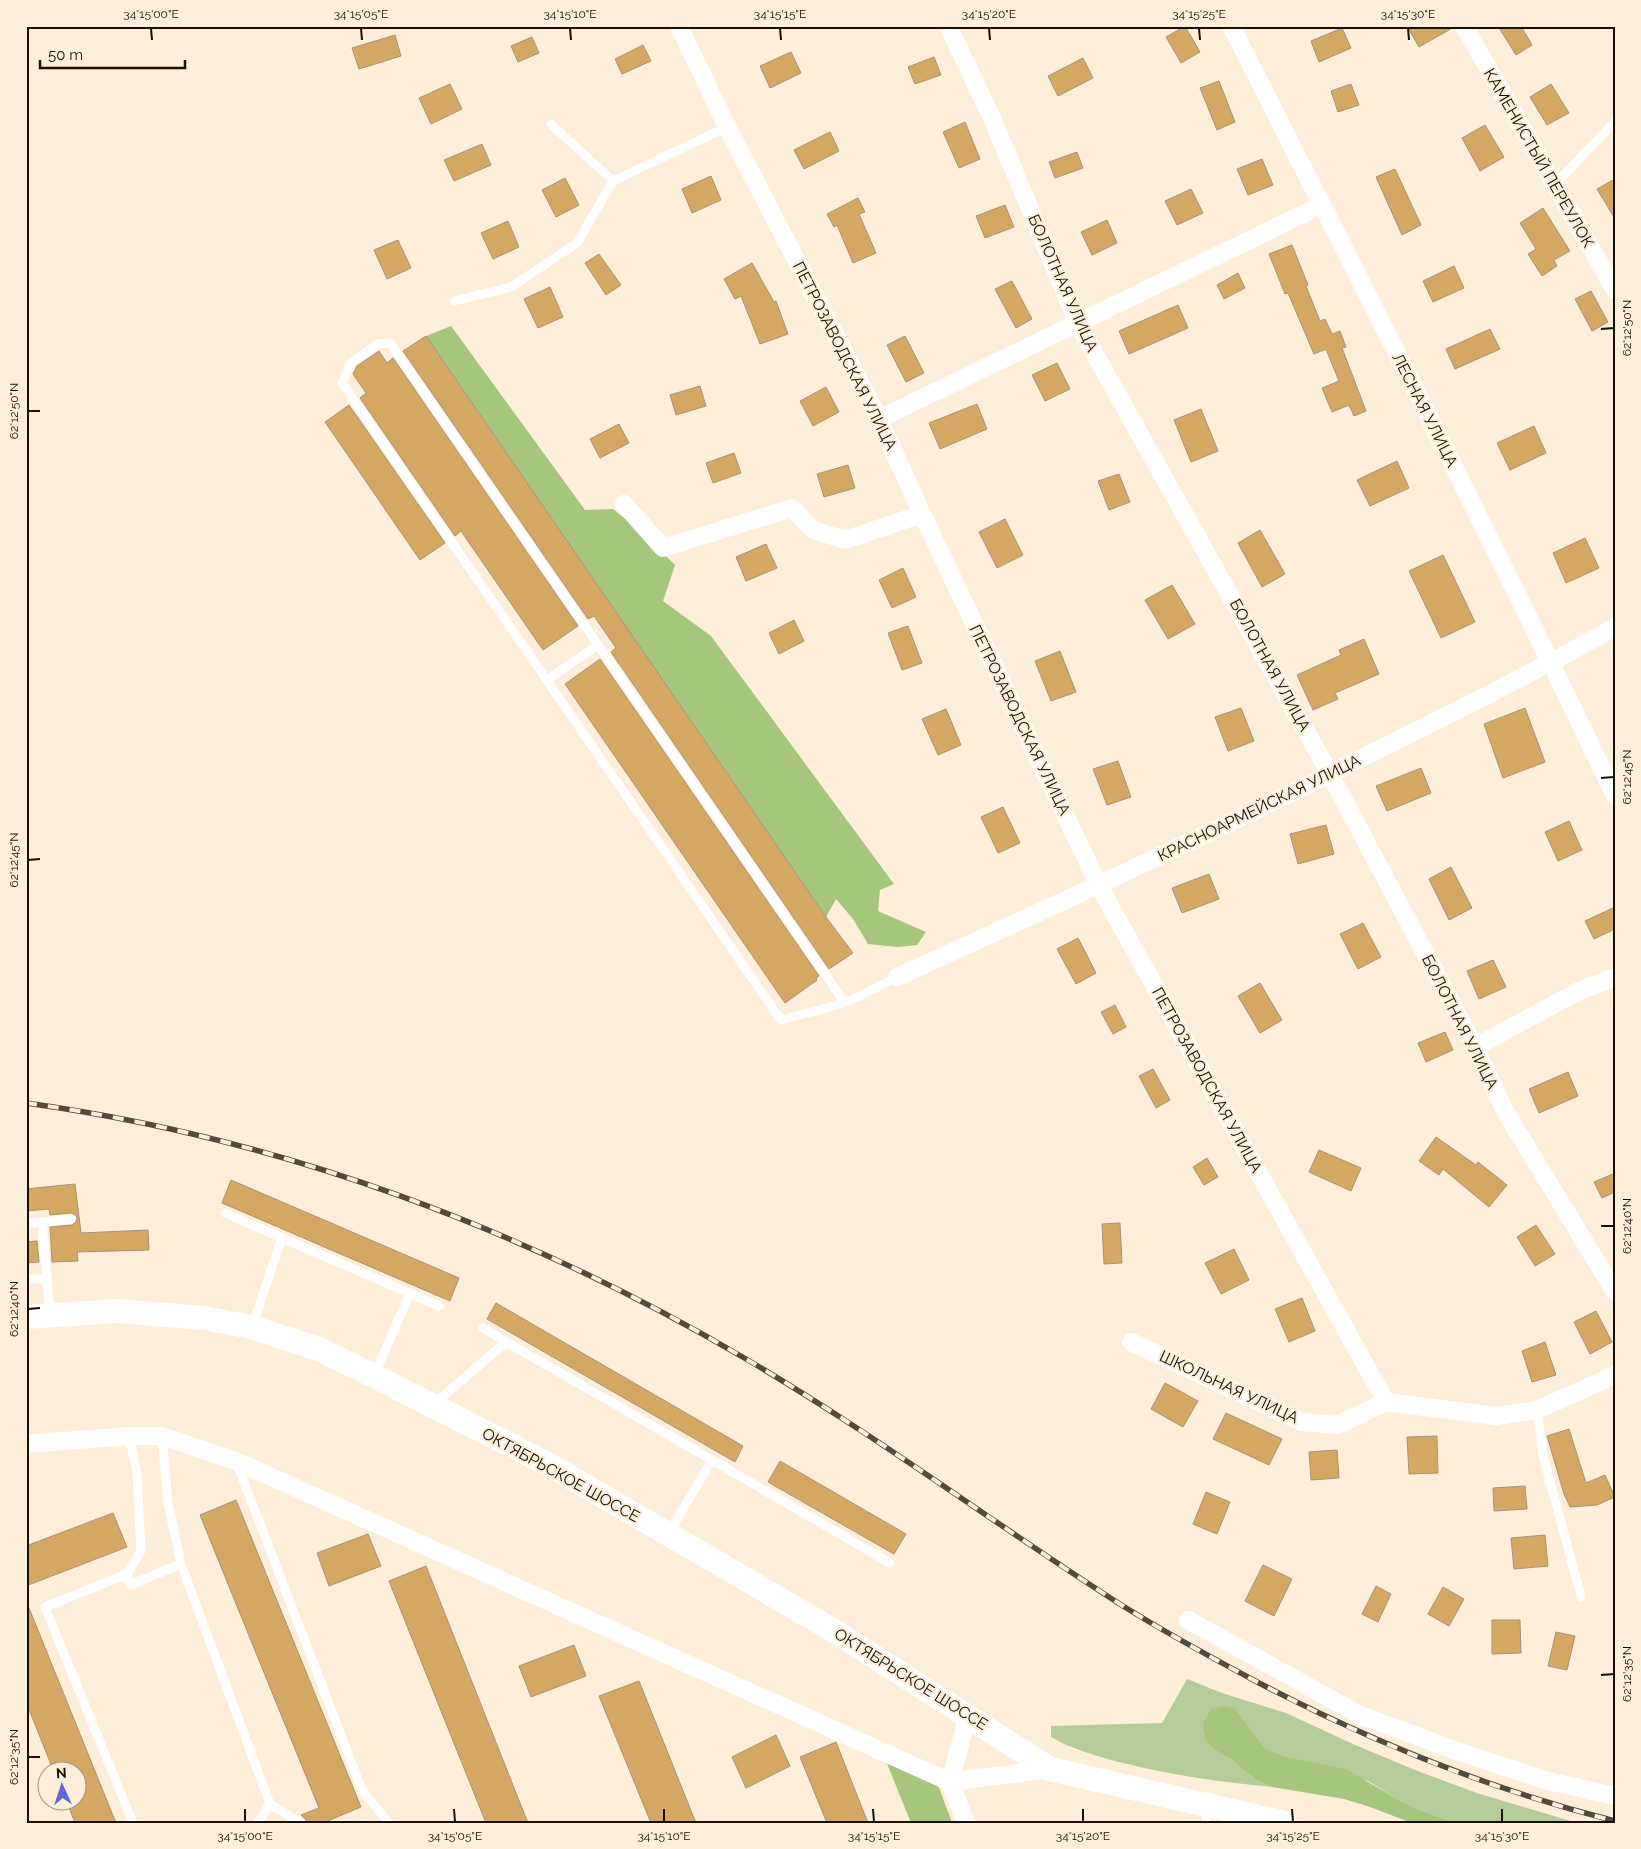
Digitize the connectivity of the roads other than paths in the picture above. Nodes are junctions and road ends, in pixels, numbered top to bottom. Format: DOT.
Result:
graph roads {
  1 [pos="679,26"];
  2 [pos="948,26"];
  3 [pos="1231,26"];
  4 [pos="1464,26"];
  5 [pos="1615,122"];
  6 [pos="551,124"];
  7 [pos="727,127"];
  8 [pos="613,180"];
  9 [pos="1554,185"];
  10 [pos="1322,205"];
  11 [pos="1615,290"];
  12 [pos="454,301"];
  13 [pos="1078,324"];
  14 [pos="879,419"];
  15 [pos="624,504"];
  16 [pos="922,514"];
  17 [pos="1615,627"];
  18 [pos="598,645"];
  19 [pos="1551,663"];
  20 [pos="547,680"];
  21 [pos="1330,774"];
  22 [pos="1615,796"];
  23 [pos="1099,886"];
  24 [pos="897,977"];
  25 [pos="1615,977"];
  26 [pos="845,1003"];
  27 [pos="1475,1048"];
  28 [pos="225,1214"];
  29 [pos="71,1219"];
  30 [pos="42,1222"];
  31 [pos="26,1224"];
  32 [pos="282,1238"];
  33 [pos="47,1278"];
  34 [pos="26,1280"];
  35 [pos="1615,1292"];
  36 [pos="410,1293"];
  37 [pos="439,1306"];
  38 [pos="50,1315"];
  39 [pos="26,1317"];
  40 [pos="252,1327"];
  41 [pos="483,1328"];
  42 [pos="506,1342"];
  43 [pos="1131,1342"];
  44 [pos="1615,1375"];
  45 [pos="374,1376"];
  46 [pos="1386,1402"];
  47 [pos="432,1406"];
  48 [pos="1537,1410"];
  49 [pos="129,1436"];
  50 [pos="162,1436"];
  51 [pos="26,1444"];
  52 [pos="712,1460"];
  53 [pos="236,1461"];
  54 [pos="669,1534"];
  55 [pos="890,1563"];
  56 [pos="181,1564"];
  57 [pos="126,1574"];
  58 [pos="1581,1597"];
  59 [pos="1188,1620"];
  60 [pos="968,1715"];
  61 [pos="1050,1769"];
  62 [pos="950,1782"];
  63 [pos="1615,1796"];
  64 [pos="270,1804"];
  65 [pos="1205,1813"];
  66 [pos="133,1823"];
  67 [pos="258,1823"];
  68 [pos="300,1823"];
  69 [pos="390,1823"];
  70 [pos="966,1823"];
  71 [pos="1285,1823"];
  1 -- 7 [label="street, ПЕТРОЗАВОДСКАЯ УЛИЦА"];
  2 -- 13 [label="street, БОЛОТНАЯ УЛИЦА"];
  3 -- 10 [label="street, ЛЕСНАЯ УЛИЦА"];
  4 -- 9 [label="street, КАМЕНИСТЫЙ ПЕРЕУЛОК"];
  5 -- 9 [label="lane"];
  6 -- 8 [label="lane"];
  7 -- 8 [label="lane"];
  7 -- 14 [label="street, ПЕТРОЗАВОДСКАЯ УЛИЦА"];
  8 -- 12 [label="lane"];
  9 -- 11 [label="street, КАМЕНИСТЫЙ ПЕРЕУЛОК"];
  10 -- 13 [label="street"];
  10 -- 19 [label="street, ЛЕСНАЯ УЛИЦА"];
  13 -- 14 [label="street"];
  13 -- 21 [label="street, БОЛОТНАЯ УЛИЦА"];
  14 -- 16 [label="street, ПЕТРОЗАВОДСКАЯ УЛИЦА"];
  15 -- 16 [label="street"];
  16 -- 23 [label="street, ПЕТРОЗАВОДСКАЯ УЛИЦА"];
  17 -- 19 [label="street, КРАСНОАРМЕЙСКАЯ УЛИЦА"];
  18 -- 20 [label="lane"];
  18 -- 20 [label="lane"];
  18 -- 26 [label="lane"];
  19 -- 21 [label="street, КРАСНОАРМЕЙСКАЯ УЛИЦА"];
  19 -- 22 [label="street, ЛЕСНАЯ УЛИЦА"];
  20 -- 26 [label="lane"];
  21 -- 23 [label="street, КРАСНОАРМЕЙСКАЯ УЛИЦА"];
  21 -- 27 [label="street, БОЛОТНАЯ УЛИЦА"];
  23 -- 24 [label="street, КРАСНОАРМЕЙСКАЯ УЛИЦА"];
  23 -- 46 [label="street, ПЕТРОЗАВОДСКАЯ УЛИЦА"];
  24 -- 26 [label="lane"];
  25 -- 27 [label="street"];
  27 -- 35 [label="street, БОЛОТНАЯ УЛИЦА"];
  28 -- 32 [label="lane"];
  29 -- 30 [label="lane"];
  30 -- 31 [label="lane"];
  30 -- 33 [label="lane"];
  32 -- 36 [label="lane"];
  32 -- 40 [label="lane"];
  33 -- 34 [label="lane"];
  33 -- 38 [label="lane"];
  36 -- 37 [label="lane"];
  36 -- 45 [label="lane"];
  38 -- 39 [label="main road, ОКТЯБРЬСКОЕ ШОССЕ"];
  38 -- 40 [label="main road, ОКТЯБРЬСКОЕ ШОССЕ"];
  40 -- 45 [label="main road, ОКТЯБРЬСКОЕ ШОССЕ"];
  41 -- 42 [label="lane"];
  42 -- 47 [label="lane"];
  42 -- 52 [label="lane"];
  43 -- 46 [label="street, ШКОЛЬНАЯ УЛИЦА"];
  44 -- 48 [label="street"];
  45 -- 47 [label="main road, ОКТЯБРЬСКОЕ ШОССЕ"];
  46 -- 48 [label="street"];
  47 -- 54 [label="main road, ОКТЯБРЬСКОЕ ШОССЕ"];
  48 -- 58 [label="lane"];
  49 -- 50 [label="street"];
  49 -- 51 [label="street"];
  49 -- 57 [label="lane"];
  50 -- 53 [label="street"];
  50 -- 56 [label="lane"];
  52 -- 54 [label="lane"];
  52 -- 55 [label="lane"];
  53 -- 62 [label="street"];
  53 -- 69 [label="lane"];
  54 -- 60 [label="main road, ОКТЯБРЬСКОЕ ШОССЕ"];
  56 -- 57 [label="lane"];
  56 -- 64 [label="lane"];
  57 -- 66 [label="lane"];
  59 -- 63 [label="street"];
  60 -- 61 [label="main road, ОКТЯБРЬСКОЕ ШОССЕ"];
  60 -- 62 [label="street"];
  61 -- 62 [label="street, ОКТЯБРЬСКОЕ ШОССЕ"];
  61 -- 65 [label="main road, ОКТЯБРЬСКОЕ ШОССЕ"];
  62 -- 70 [label="street"];
  64 -- 67 [label="lane"];
  64 -- 68 [label="lane"];
  65 -- 71 [label="main road, ОКТЯБРЬСКОЕ ШОССЕ"];
}
